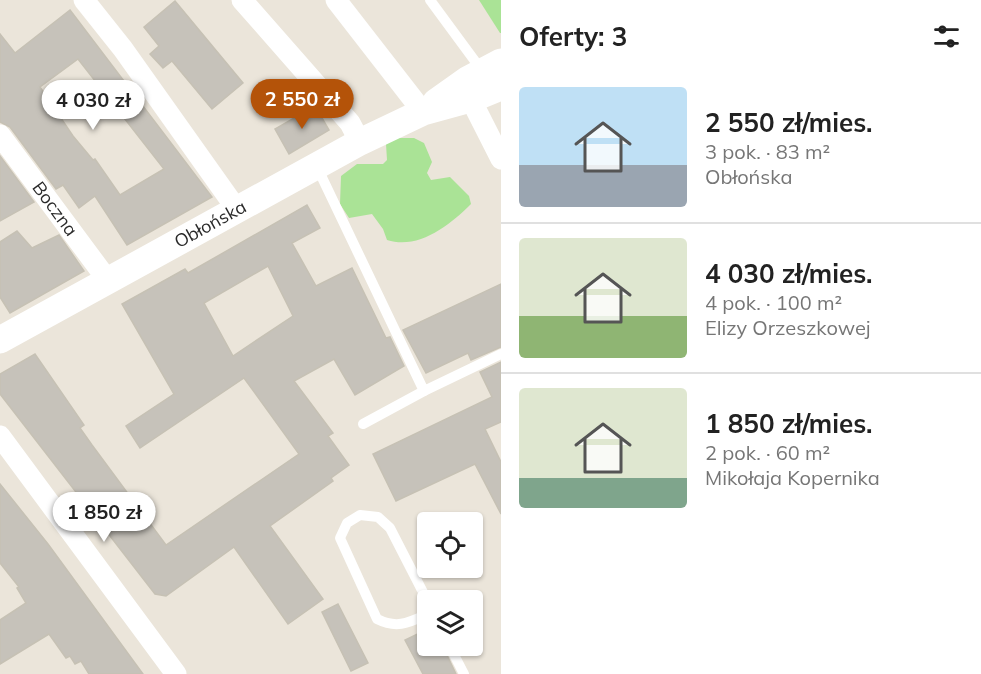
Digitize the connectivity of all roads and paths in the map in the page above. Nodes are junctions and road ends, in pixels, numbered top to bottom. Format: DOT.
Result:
graph roads {
  1 [pos="84,0"];
  2 [pos="242,0"];
  3 [pos="336,0"];
  4 [pos="430,0"];
  5 [pos="485,82"];
  6 [pos="423,112"];
  7 [pos="0,135"];
  8 [pos="360,142"];
  9 [pos="501,159"];
  10 [pos="316,167"];
  11 [pos="238,211"];
  12 [pos="109,282"];
  13 [pos="0,340"];
  14 [pos="501,354"];
  15 [pos="424,391"];
  16 [pos="363,424"];
  17 [pos="1,440"];
  18 [pos="422,590"];
  19 [pos="417,619"];
  20 [pos="455,656"];
  21 [pos="176,674"];
  22 [pos="464,674"];
  1 -- 11 [label="street"];
  2 -- 8 [label="street"];
  3 -- 6 [label="street"];
  4 -- 5 [label="lane"];
  5 -- 6 [label="street, Obłońska"];
  5 -- 9 [label="street"];
  6 -- 8 [label="street, Obłońska"];
  7 -- 12 [label="street, Boczna"];
  8 -- 10 [label="street, Obłońska"];
  10 -- 11 [label="street, Obłońska"];
  10 -- 15 [label="lane"];
  11 -- 12 [label="street, Obłońska"];
  12 -- 13 [label="street, Obłońska"];
  14 -- 15 [label="lane"];
  15 -- 16 [label="lane"];
  17 -- 21 [label="street"];
  18 -- 19 [label="lane"];
  20 -- 22 [label="lane"];
}
